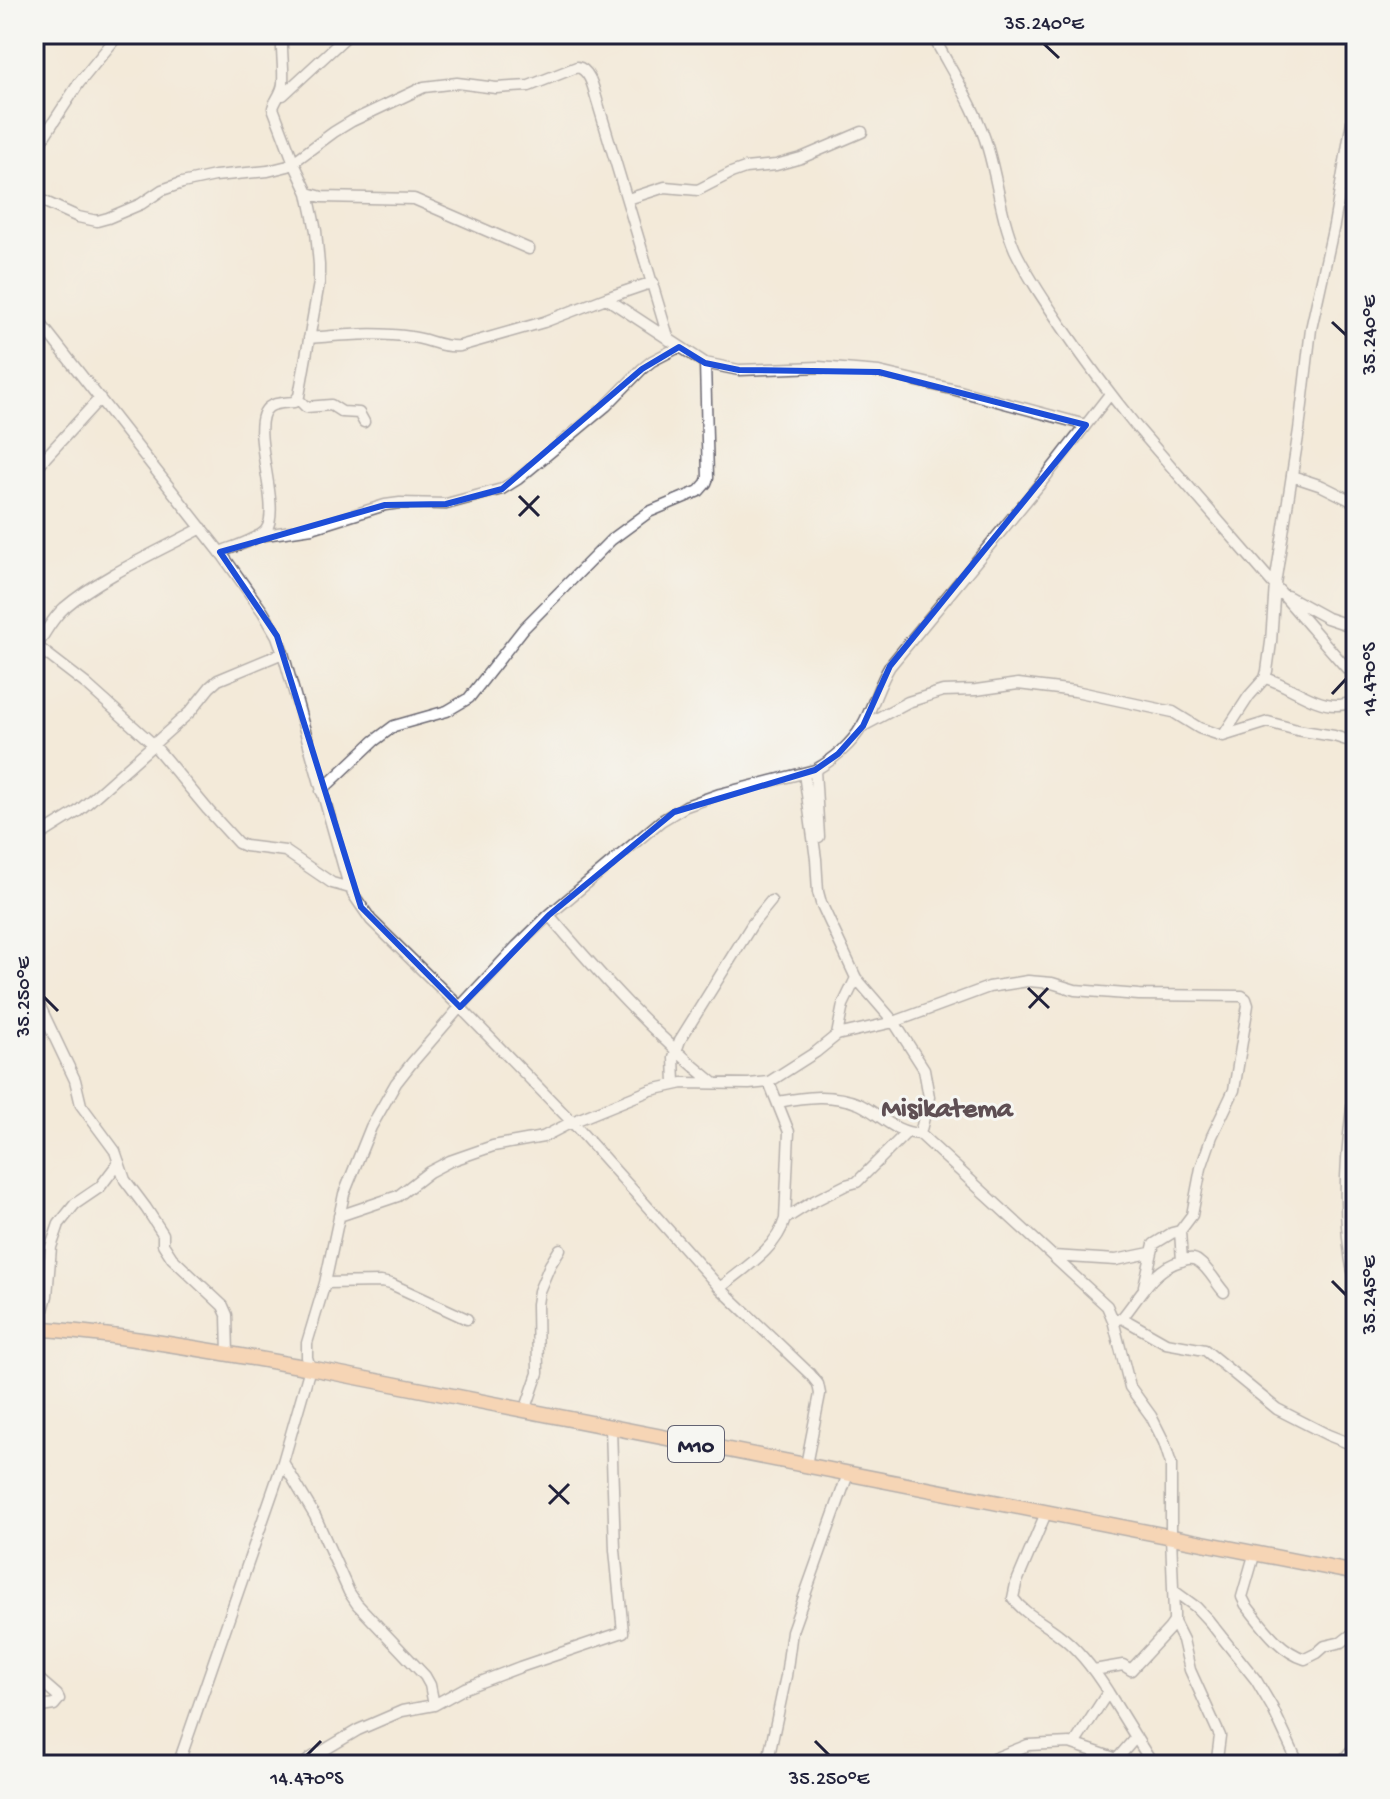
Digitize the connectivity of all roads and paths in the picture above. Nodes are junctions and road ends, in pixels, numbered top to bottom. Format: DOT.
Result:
graph roads {
  1 [pos="119,34"];
  2 [pos="282,34"];
  3 [pos="349,34"];
  4 [pos="932,34"];
  5 [pos="1356,98"];
  6 [pos="273,104"];
  7 [pos="862,132"];
  8 [pos="34,152"];
  9 [pos="294,163"];
  10 [pos="308,193"];
  11 [pos="34,197"];
  12 [pos="628,199"];
  13 [pos="529,249"];
  14 [pos="653,282"];
  15 [pos="606,298"];
  16 [pos="36,323"];
  17 [pos="309,338"];
  18 [pos="674,344"];
  19 [pos="705,363"];
  20 [pos="1110,394"];
  21 [pos="100,398"];
  22 [pos="297,398"];
  23 [pos="364,422"];
  24 [pos="1086,425"];
  25 [pos="34,470"];
  26 [pos="1292,476"];
  27 [pos="1356,503"];
  28 [pos="202,528"];
  29 [pos="258,537"];
  30 [pos="220,552"];
  31 [pos="1275,584"];
  32 [pos="1284,595"];
  33 [pos="1353,628"];
  34 [pos="35,647"];
  35 [pos="283,653"];
  36 [pos="1354,671"];
  37 [pos="1265,678"];
  38 [pos="1356,702"];
  39 [pos="863,726"];
  40 [pos="1223,736"];
  41 [pos="1356,743"];
  42 [pos="153,744"];
  43 [pos="810,771"];
  44 [pos="321,791"];
  45 [pos="34,839"];
  46 [pos="350,888"];
  47 [pos="771,901"];
  48 [pos="549,915"];
  49 [pos="856,978"];
  50 [pos="34,994"];
  51 [pos="460,1007"];
  52 [pos="894,1022"];
  53 [pos="837,1035"];
  54 [pos="675,1050"];
  55 [pos="1356,1076"];
  56 [pos="769,1082"];
  57 [pos="675,1083"];
  58 [pos="715,1084"];
  59 [pos="778,1102"];
  60 [pos="572,1122"];
  61 [pos="906,1133"];
  62 [pos="920,1134"];
  63 [pos="119,1162"];
  64 [pos="339,1216"];
  65 [pos="785,1219"];
  66 [pos="1180,1231"];
  67 [pos="560,1249"];
  68 [pos="1150,1253"];
  69 [pos="1053,1256"];
  70 [pos="1182,1261"];
  71 [pos="1356,1280"];
  72 [pos="325,1283"];
  73 [pos="1144,1287"];
  74 [pos="720,1288"];
  75 [pos="1224,1292"];
  76 [pos="467,1319"];
  77 [pos="1117,1319"];
  78 [pos="36,1328"];
  79 [pos="228,1354"];
  80 [pos="310,1368"];
  81 [pos="525,1411"];
  82 [pos="611,1428"];
  83 [pos="1356,1446"];
  84 [pos="283,1462"];
  85 [pos="806,1465"];
  86 [pos="848,1474"];
  87 [pos="1046,1513"];
  88 [pos="1171,1536"];
  89 [pos="1255,1552"];
  90 [pos="1356,1573"];
  91 [pos="1174,1591"];
  92 [pos="1174,1622"];
  93 [pos="1356,1631"];
  94 [pos="1094,1670"];
  95 [pos="34,1675"];
  96 [pos="1108,1692"];
  97 [pos="434,1705"];
  98 [pos="34,1708"];
  99 [pos="1136,1737"];
  100 [pos="1075,1743"];
  101 [pos="1356,1745"];
  102 [pos="1015,1750"];
  103 [pos="178,1765"];
  104 [pos="303,1765"];
  105 [pos="767,1765"];
  106 [pos="978,1765"];
  107 [pos="1021,1765"];
  108 [pos="1153,1765"];
  109 [pos="1225,1765"];
  110 [pos="1299,1765"];
  111 [pos="1339,1765"];
  1 -- 8 [label="street"];
  2 -- 6 [label="street"];
  3 -- 6 [label="street"];
  4 -- 20 [label="street"];
  5 -- 26 [label="street"];
  6 -- 9 [label="street"];
  7 -- 12 [label="street"];
  9 -- 10 [label="street"];
  9 -- 11 [label="street"];
  9 -- 12 [label="street"];
  10 -- 13 [label="street"];
  10 -- 17 [label="street"];
  12 -- 14 [label="street"];
  14 -- 15 [label="street"];
  14 -- 18 [label="street"];
  15 -- 17 [label="street"];
  15 -- 18 [label="street"];
  16 -- 21 [label="street"];
  17 -- 22 [label="street"];
  18 -- 19 [label="street"];
  18 -- 29 [label="street"];
  19 -- 24 [label="street"];
  19 -- 44 [label="street"];
  20 -- 24 [label="street"];
  20 -- 31 [label="street"];
  21 -- 25 [label="street"];
  21 -- 28 [label="street"];
  22 -- 23 [label="street"];
  22 -- 29 [label="street"];
  24 -- 39 [label="street"];
  26 -- 27 [label="street"];
  26 -- 31 [label="street"];
  28 -- 30 [label="street"];
  28 -- 34 [label="street"];
  29 -- 30 [label="street"];
  30 -- 35 [label="street"];
  31 -- 32 [label="street"];
  31 -- 37 [label="street"];
  32 -- 33 [label="street"];
  32 -- 36 [label="street"];
  34 -- 42 [label="street"];
  35 -- 42 [label="street"];
  35 -- 44 [label="street"];
  37 -- 38 [label="street"];
  37 -- 40 [label="street"];
  39 -- 40 [label="street"];
  39 -- 43 [label="street"];
  40 -- 41 [label="street"];
  42 -- 45 [label="street"];
  42 -- 46 [label="street"];
  43 -- 48 [label="street"];
  43 -- 49 [label="street"];
  44 -- 46 [label="street"];
  46 -- 51 [label="street"];
  47 -- 54 [label="street"];
  48 -- 51 [label="street"];
  48 -- 54 [label="street"];
  49 -- 52 [label="street"];
  49 -- 53 [label="street"];
  50 -- 63 [label="street"];
  51 -- 60 [label="street"];
  51 -- 64 [label="street"];
  52 -- 53 [label="street"];
  52 -- 62 [label="street"];
  52 -- 66 [label="street"];
  53 -- 56 [label="street"];
  54 -- 57 [label="street"];
  54 -- 58 [label="street"];
  55 -- 71 [label="street"];
  56 -- 58 [label="street"];
  56 -- 59 [label="street"];
  57 -- 58 [label="street"];
  57 -- 60 [label="street"];
  59 -- 61 [label="street"];
  59 -- 65 [label="street"];
  60 -- 64 [label="street"];
  60 -- 74 [label="street"];
  61 -- 62 [label="street"];
  61 -- 65 [label="street"];
  62 -- 69 [label="street"];
  63 -- 78 [label="street"];
  63 -- 79 [label="street"];
  64 -- 72 [label="street"];
  65 -- 74 [label="street"];
  66 -- 68 [label="street"];
  66 -- 70 [label="street"];
  67 -- 81 [label="street"];
  68 -- 69 [label="street"];
  68 -- 73 [label="street"];
  69 -- 77 [label="street"];
  70 -- 73 [label="street"];
  70 -- 75 [label="street"];
  72 -- 76 [label="street"];
  72 -- 80 [label="street"];
  73 -- 77 [label="street"];
  74 -- 85 [label="street"];
  77 -- 83 [label="street"];
  77 -- 88 [label="street"];
  78 -- 79 [label="highway, M10"];
  79 -- 80 [label="highway, M10"];
  80 -- 81 [label="highway, M10"];
  80 -- 84 [label="street"];
  81 -- 82 [label="highway, M10"];
  82 -- 85 [label="highway, M10"];
  82 -- 97 [label="street"];
  84 -- 97 [label="street"];
  84 -- 103 [label="street"];
  85 -- 86 [label="highway, M10"];
  86 -- 87 [label="highway, M10"];
  86 -- 105 [label="street"];
  87 -- 88 [label="highway, M10"];
  87 -- 94 [label="street"];
  88 -- 89 [label="highway, M10"];
  88 -- 91 [label="street"];
  89 -- 90 [label="highway, M10"];
  89 -- 93 [label="street"];
  91 -- 92 [label="street"];
  91 -- 110 [label="street"];
  92 -- 94 [label="street"];
  92 -- 109 [label="street"];
  94 -- 96 [label="street"];
  95 -- 98 [label="street"];
  96 -- 99 [label="street"];
  96 -- 100 [label="street"];
  97 -- 104 [label="street"];
  99 -- 100 [label="street"];
  99 -- 108 [label="street"];
  100 -- 102 [label="street"];
  101 -- 111 [label="street"];
  102 -- 106 [label="street"];
  102 -- 107 [label="street"];
}
